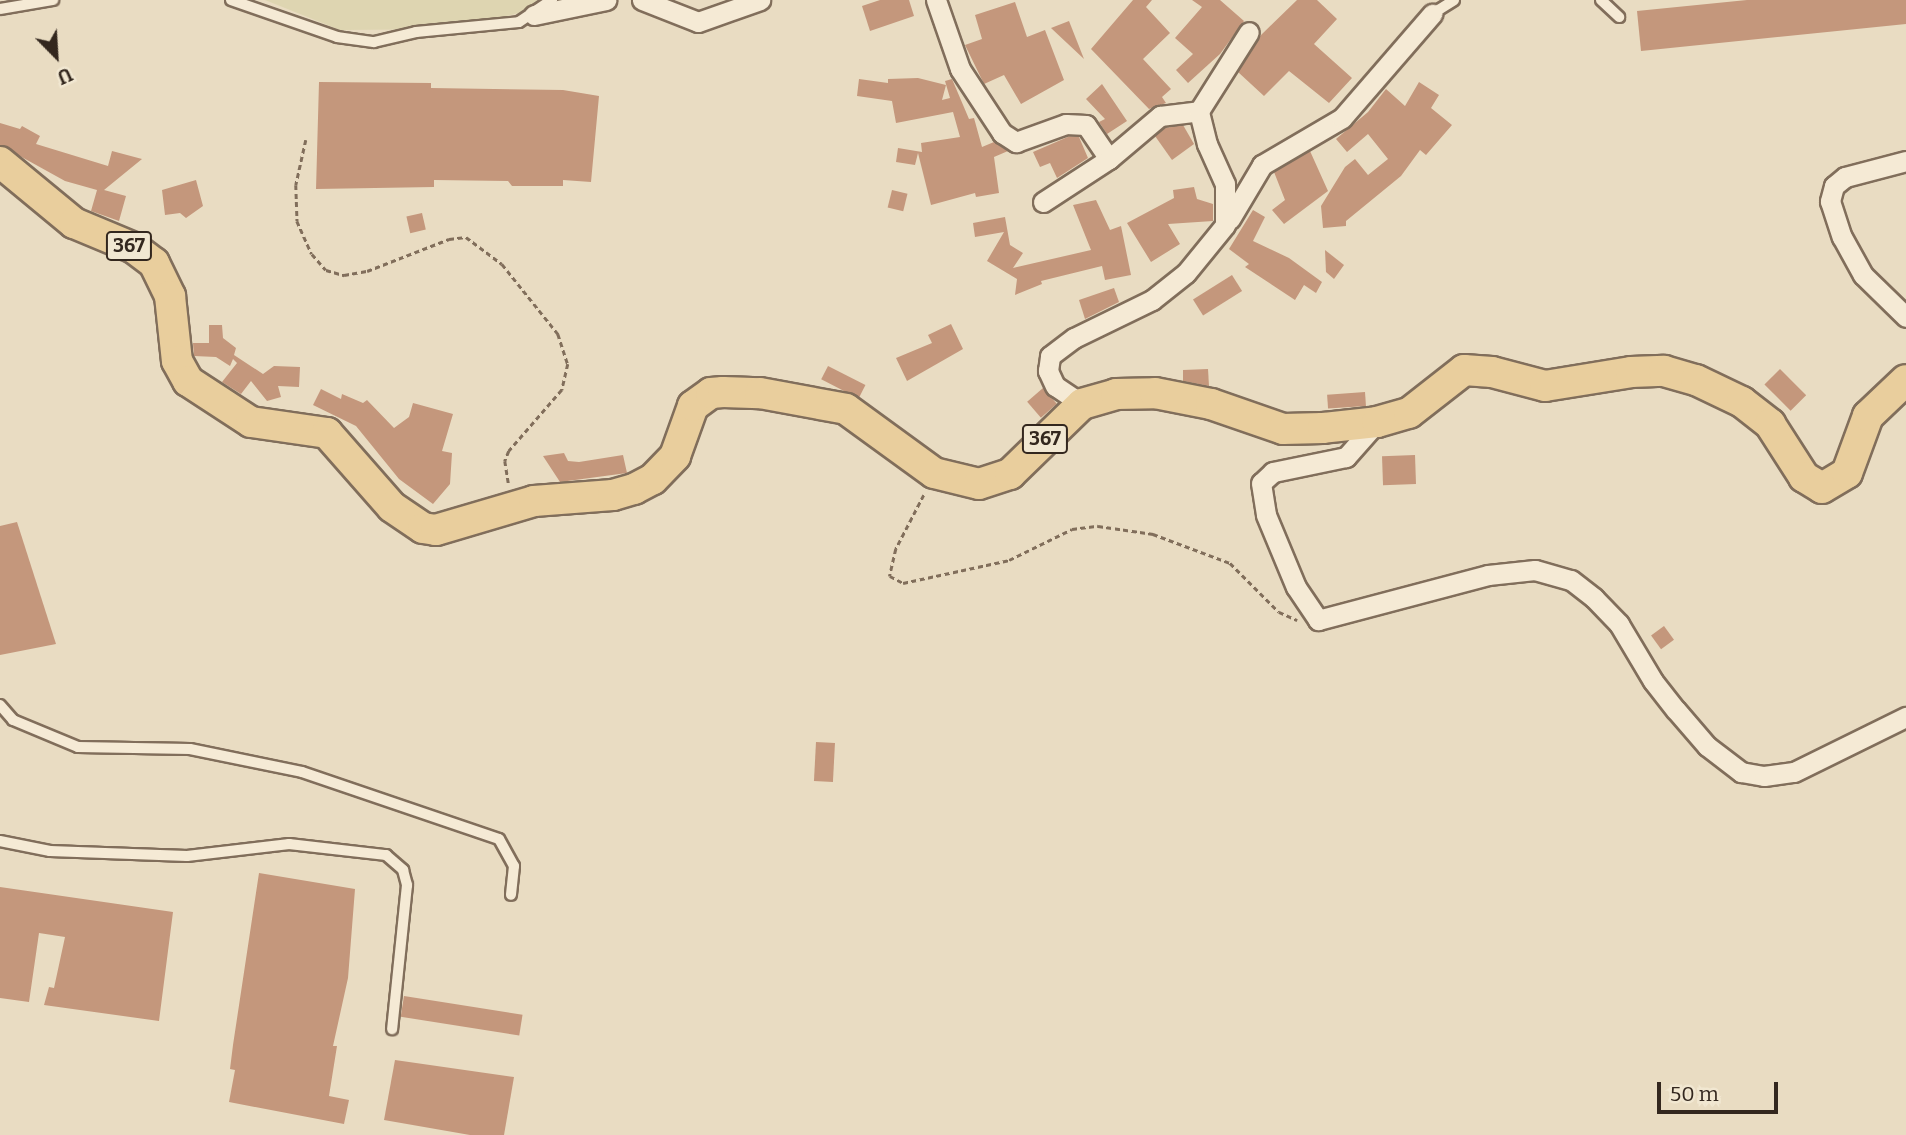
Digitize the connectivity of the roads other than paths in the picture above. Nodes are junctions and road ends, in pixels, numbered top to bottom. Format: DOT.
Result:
graph roads {
  1 [pos="53,0"];
  2 [pos="231,0"];
  3 [pos="552,0"];
  4 [pos="606,0"];
  5 [pos="642,0"];
  6 [pos="760,0"];
  7 [pos="936,0"];
  8 [pos="1454,0"];
  9 [pos="1601,0"];
  10 [pos="0,9"];
  11 [pos="1432,14"];
  12 [pos="534,15"];
  13 [pos="1619,17"];
  14 [pos="1249,32"];
  15 [pos="1199,111"];
  16 [pos="1110,159"];
  17 [pos="1906,161"];
  18 [pos="0,162"];
  19 [pos="1043,202"];
  20 [pos="1225,225"];
  21 [pos="1906,317"];
  22 [pos="1906,380"];
  23 [pos="1082,404"];
  24 [pos="1377,422"];
  25 [pos="0,705"];
  26 [pos="1906,717"];
  27 [pos="0,841"];
  28 [pos="510,895"];
  29 [pos="392,1028"];
  1 -- 10 [label="lane"];
  2 -- 12 [label="lane"];
  3 -- 12 [label="lane"];
  4 -- 12 [label="street"];
  5 -- 6 [label="street"];
  7 -- 16 [label="street"];
  8 -- 11 [label="lane"];
  9 -- 13 [label="lane"];
  11 -- 20 [label="street"];
  14 -- 15 [label="street"];
  15 -- 16 [label="street"];
  15 -- 20 [label="street"];
  16 -- 19 [label="street"];
  17 -- 21 [label="street"];
  18 -- 23 [label="main road, 367"];
  20 -- 23 [label="street"];
  22 -- 24 [label="main road, 367"];
  23 -- 24 [label="main road, 367"];
  24 -- 26 [label="street"];
  25 -- 28 [label="lane"];
  27 -- 29 [label="lane"];
}
